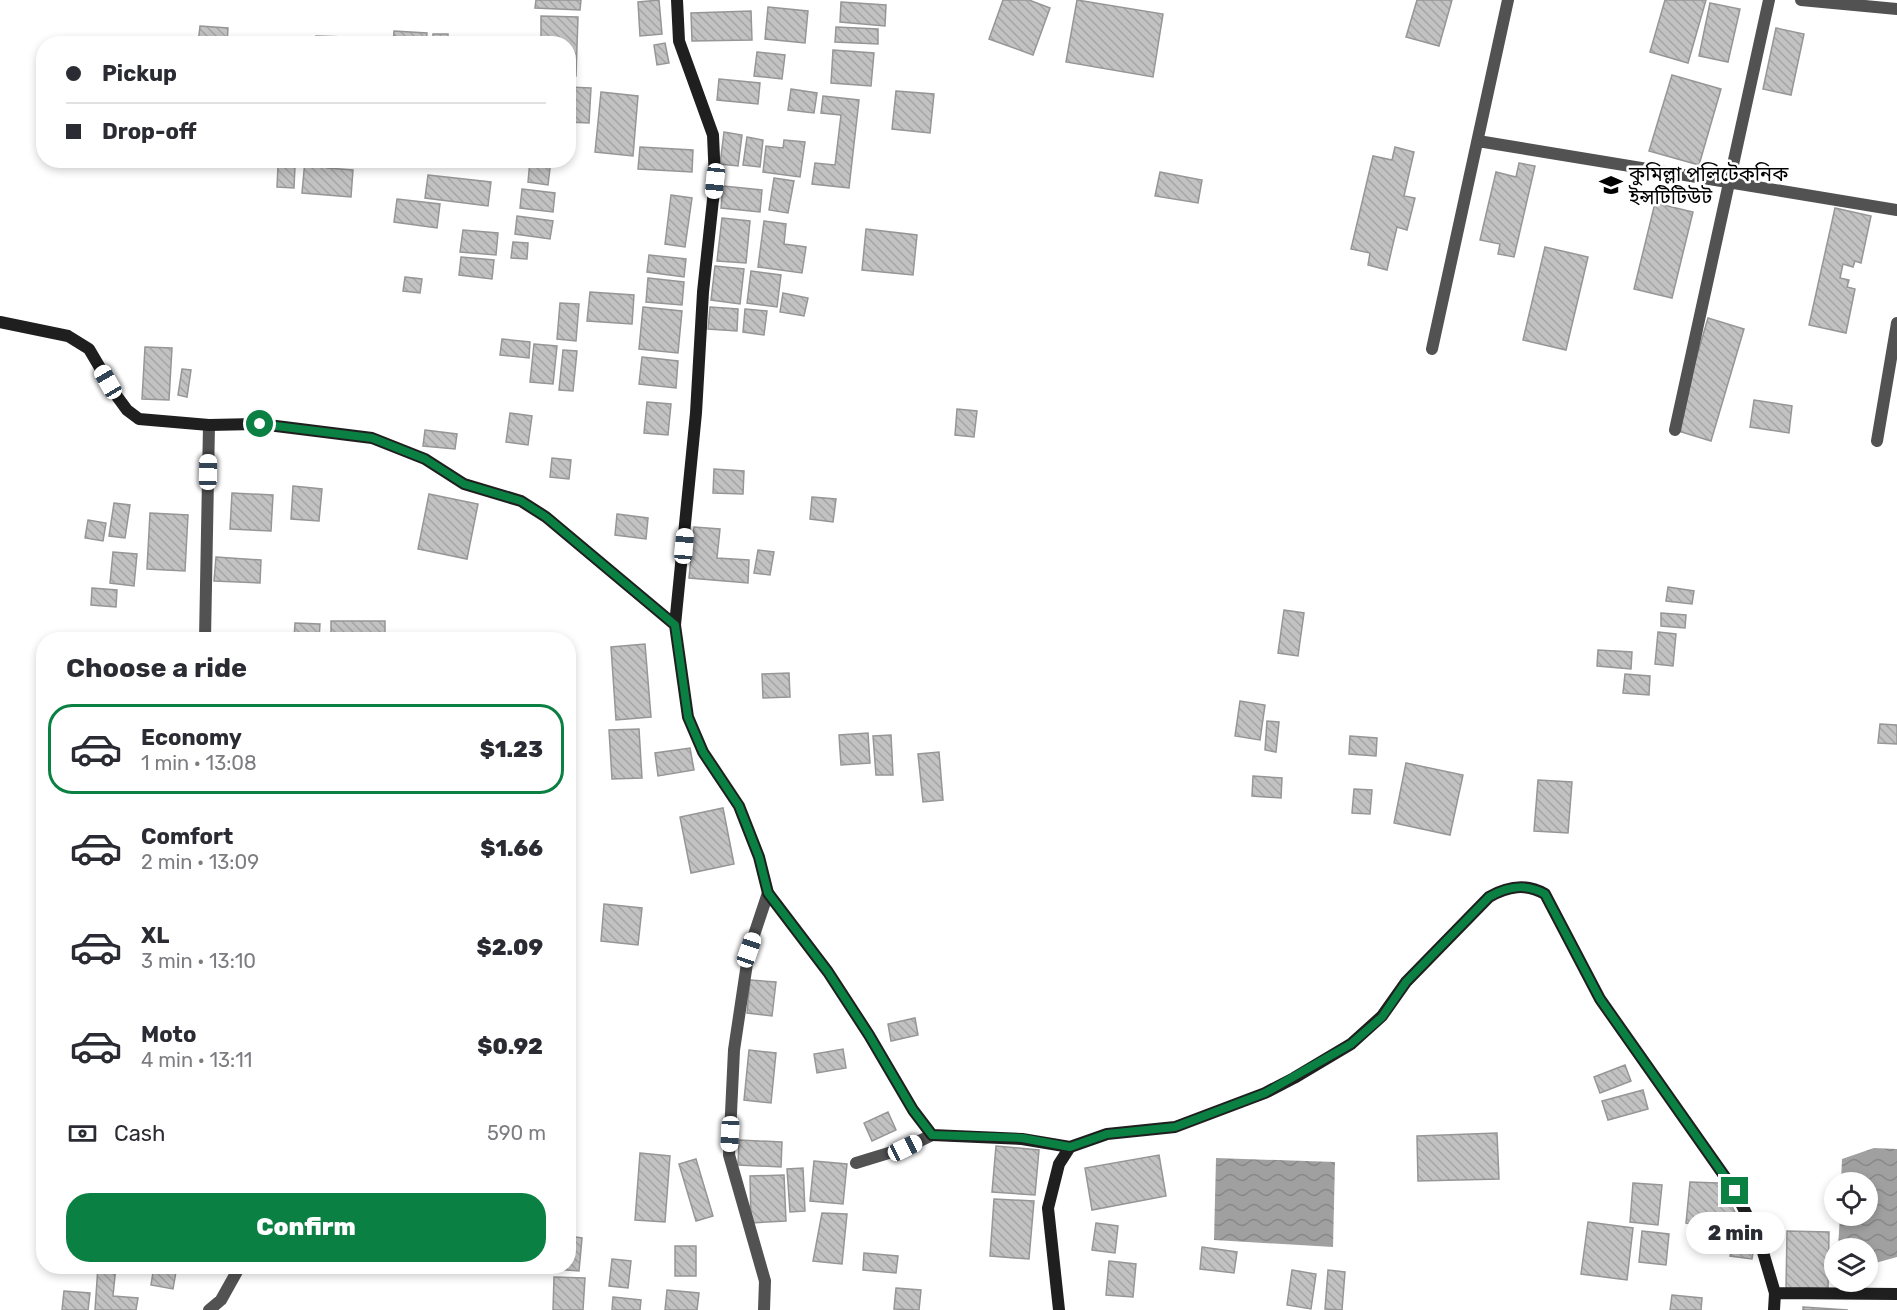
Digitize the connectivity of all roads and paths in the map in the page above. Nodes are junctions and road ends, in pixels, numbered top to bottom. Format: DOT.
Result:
graph roads {
  1 [pos="677,0"];
  2 [pos="1508,0"];
  3 [pos="1769,0"];
  4 [pos="1801,0"];
  5 [pos="1897,9"];
  6 [pos="1478,141"];
  7 [pos="1897,210"];
  8 [pos="0,322"];
  9 [pos="1897,323"];
  10 [pos="1432,349"];
  11 [pos="209,425"];
  12 [pos="1676,430"];
  13 [pos="1877,441"];
  14 [pos="675,625"];
  15 [pos="205,632"];
  16 [pos="768,893"];
  17 [pos="932,1135"];
  18 [pos="1070,1147"];
  19 [pos="856,1163"];
  20 [pos="236,1274"];
  21 [pos="1775,1293"];
  22 [pos="1897,1294"];
  23 [pos="210,1310"];
  24 [pos="764,1310"];
  25 [pos="1059,1310"];
  26 [pos="1774,1310"];
  1 -- 14 [label="street"];
  2 -- 6 [label="street"];
  3 -- 12 [label="street"];
  4 -- 5 [label="street"];
  6 -- 7 [label="street"];
  6 -- 10 [label="street"];
  8 -- 11 [label="street"];
  9 -- 13 [label="street"];
  11 -- 14 [label="street"];
  11 -- 15 [label="street"];
  14 -- 16 [label="street"];
  16 -- 17 [label="street"];
  16 -- 24 [label="street"];
  17 -- 18 [label="street"];
  17 -- 19 [label="street"];
  18 -- 21 [label="street"];
  18 -- 25 [label="street"];
  20 -- 23 [label="street"];
  21 -- 22 [label="street"];
  21 -- 26 [label="street"];
}
